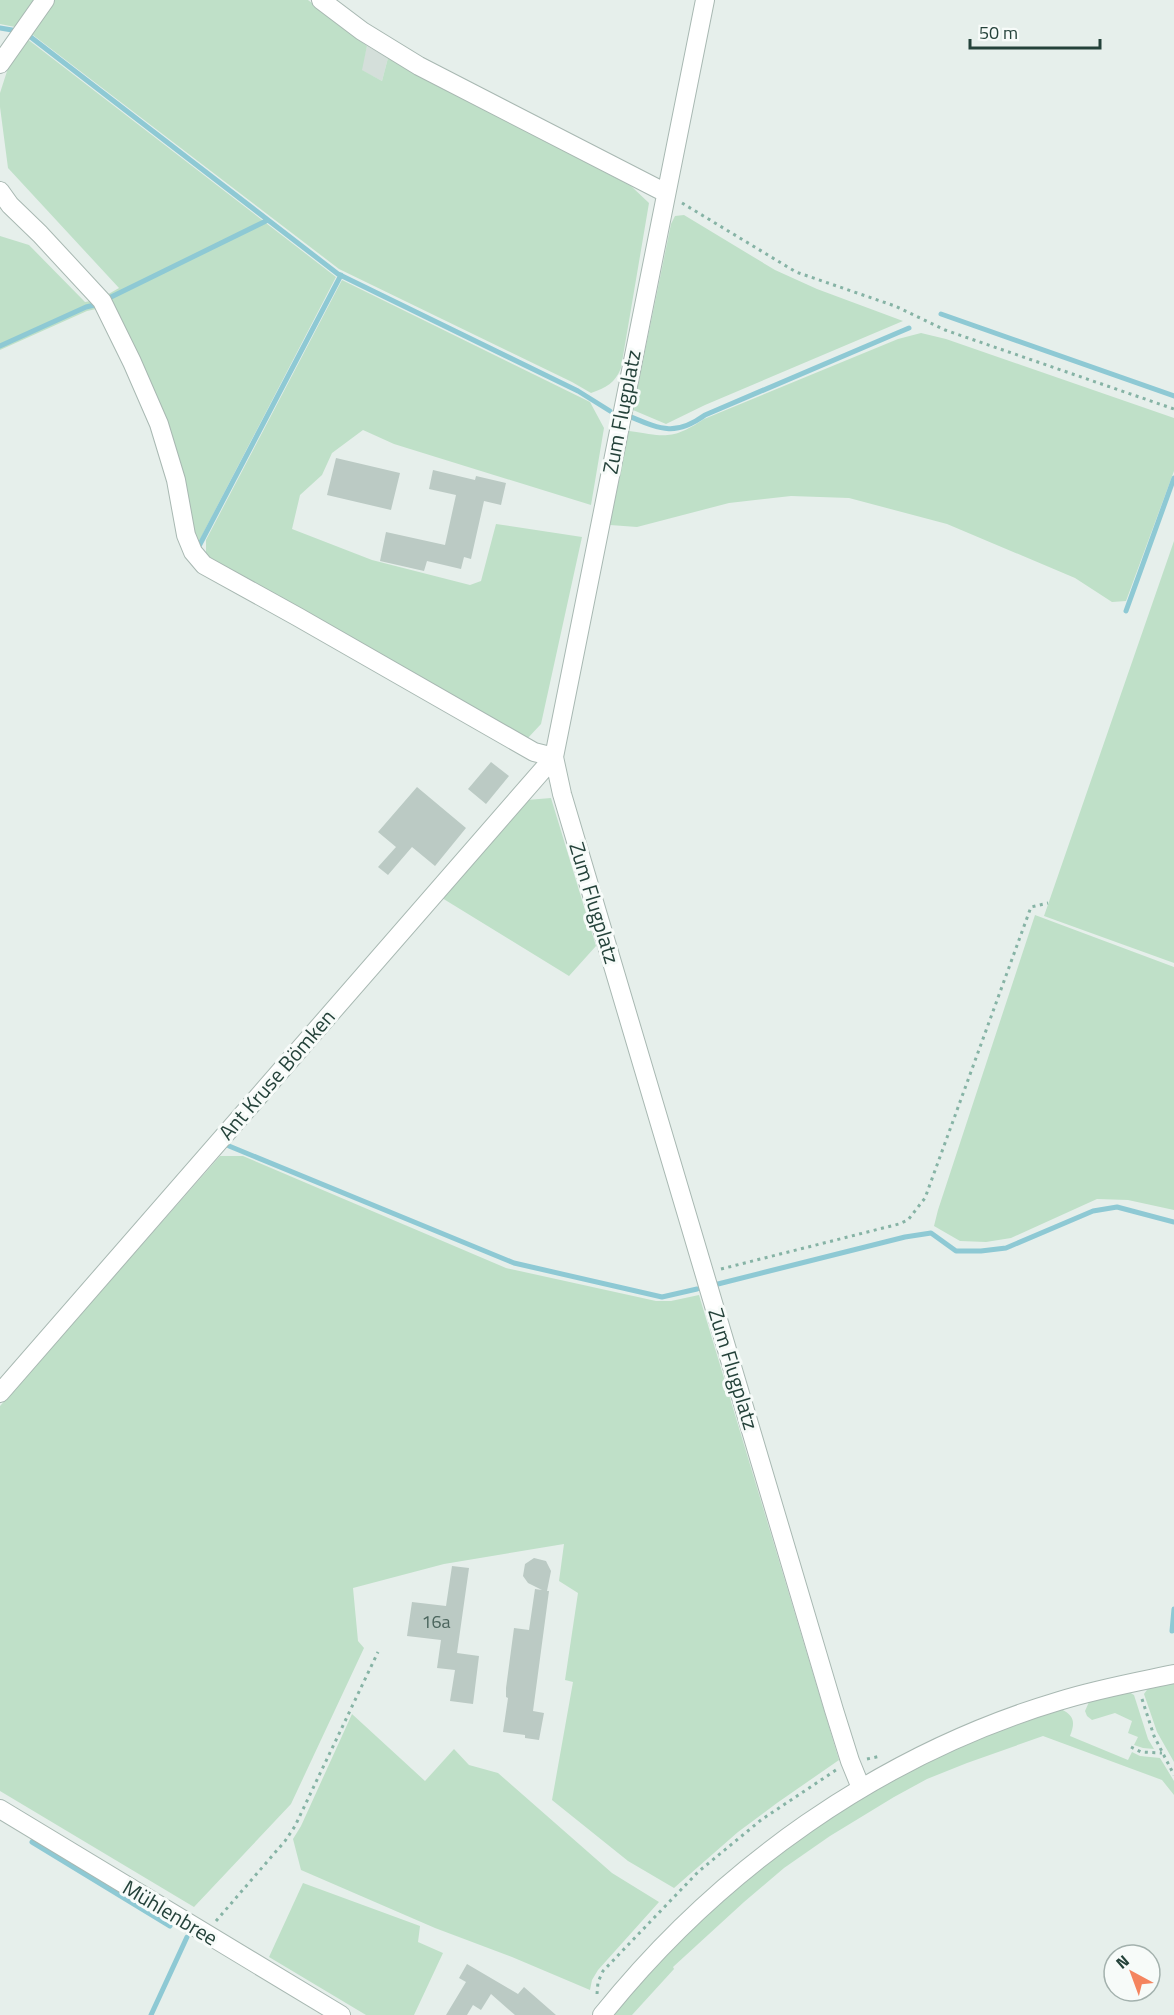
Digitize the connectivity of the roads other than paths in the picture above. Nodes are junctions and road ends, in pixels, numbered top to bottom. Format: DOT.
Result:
graph roads {
  1 [pos="45,0"];
  2 [pos="321,0"];
  3 [pos="705,0"];
  4 [pos="0,64"];
  5 [pos="0,191"];
  6 [pos="666,193"];
  7 [pos="554,757"];
  8 [pos="0,1393"];
  9 [pos="1174,1674"];
  10 [pos="861,1788"];
  11 [pos="0,1809"];
  12 [pos="341,2015"];
  13 [pos="602,2015"];
  1 -- 4 [label="street"];
  2 -- 6 [label="street"];
  3 -- 6 [label="street, Zum Flugplatz"];
  5 -- 7 [label="street"];
  6 -- 7 [label="street, Zum Flugplatz"];
  7 -- 8 [label="street, Ant Kruse Bömken"];
  7 -- 10 [label="street, Zum Flugplatz"];
  9 -- 10 [label="street"];
  10 -- 13 [label="street"];
  11 -- 12 [label="street, Mühlenbree"];
}
